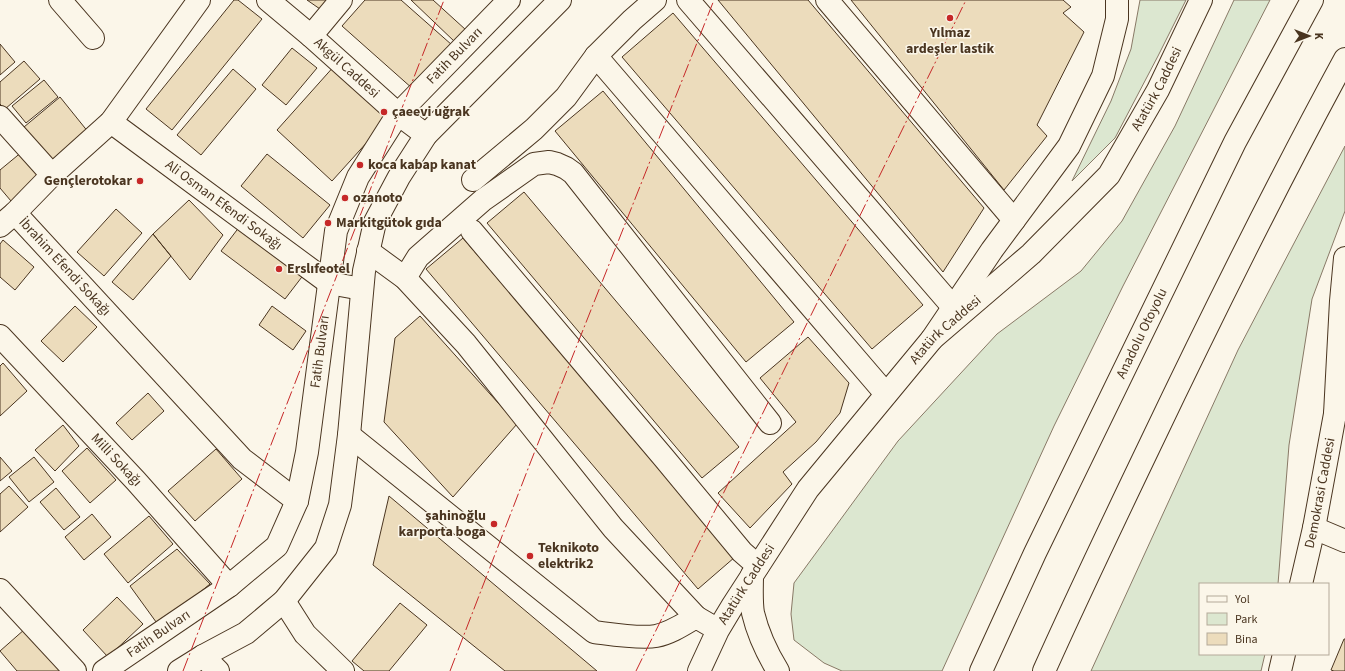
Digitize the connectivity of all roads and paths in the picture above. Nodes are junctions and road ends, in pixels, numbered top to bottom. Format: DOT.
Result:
graph roads {
  1 [pos="60,0"];
  2 [pos="199,0"];
  3 [pos="268,0"];
  4 [pos="340,0"];
  5 [pos="509,0"];
  6 [pos="560,0"];
  7 [pos="655,0"];
  8 [pos="688,0"];
  9 [pos="827,0"];
  10 [pos="1117,0"];
  11 [pos="1201,0"];
  12 [pos="1312,0"];
  13 [pos="311,36"];
  14 [pos="93,38"];
  15 [pos="596,56"];
  16 [pos="1345,59"];
  17 [pos="398,114"];
  18 [pos="0,117"];
  19 [pos="111,122"];
  20 [pos="426,135"];
  21 [pos="52,175"];
  22 [pos="473,180"];
  23 [pos="8,220"];
  24 [pos="1014,220"];
  25 [pos="472,231"];
  26 [pos="368,251"];
  27 [pos="1345,258"];
  28 [pos="405,278"];
  29 [pos="329,283"];
  30 [pos="362,289"];
  31 [pos="953,307"];
  32 [pos="0,336"];
  33 [pos="932,339"];
  34 [pos="1345,384"];
  35 [pos="886,394"];
  36 [pos="1335,414"];
  37 [pos="770,423"];
  38 [pos="349,435"];
  39 [pos="297,501"];
  40 [pos="1314,528"];
  41 [pos="1345,541"];
  42 [pos="755,571"];
  43 [pos="1301,583"];
  44 [pos="229,586"];
  45 [pos="0,590"];
  46 [pos="284,601"];
  47 [pos="696,617"];
  48 [pos="718,630"];
  49 [pos="1284,655"];
  50 [pos="211,664"];
  51 [pos="75,671"];
  52 [pos="104,671"];
  53 [pos="179,671"];
  54 [pos="343,671"];
  55 [pos="699,671"];
  56 [pos="778,671"];
  57 [pos="981,671"];
  58 [pos="1044,671"];
  59 [pos="1280,671"];
  1 -- 14 [label="main road"];
  2 -- 19 [label="main road, İbrahim Efendi Sokağı"];
  3 -- 13 [label="main road, Akgül Caddesi"];
  4 -- 13 [label="main road"];
  5 -- 17 [label="main road, Fatih Bulvarı"];
  6 -- 20 [label="main road"];
  7 -- 15 [label="main road"];
  8 -- 31 [label="main road"];
  9 -- 24 [label="main road"];
  10 -- 24 [label="main road"];
  11 -- 33 [label="main road, Atatürk Caddesi"];
  12 -- 57 [label="main road, Anadolu Otoyolu"];
  13 -- 17 [label="main road, Akgül Caddesi"];
  15 -- 22 [label="main road"];
  15 -- 35 [label="main road"];
  16 -- 58 [label="main road"];
  17 -- 20 [label="main road, Akgül Caddesi"];
  17 -- 29 [label="main road, Fatih Bulvarı"];
  18 -- 21 [label="main road"];
  19 -- 21 [label="main road, İbrahim Efendi Sokağı"];
  19 -- 29 [label="main road, Ali Osman Efendi Sokağı"];
  20 -- 26 [label="main road"];
  21 -- 23 [label="main road, İbrahim Efendi Sokağı"];
  23 -- 39 [label="main road, İbrahim Efendi Sokağı"];
  24 -- 31 [label="main road"];
  25 -- 42 [label="main road"];
  26 -- 28 [label="main road"];
  26 -- 30 [label="main road"];
  27 -- 36 [label="main road, Demokrasi Caddesi"];
  28 -- 37 [label="main road"];
  28 -- 47 [label="main road"];
  29 -- 30 [label="main road, Ali Osman Efendi Sokağı"];
  29 -- 39 [label="main road, Fatih Bulvarı"];
  30 -- 38 [label="main road"];
  31 -- 33 [label="main road"];
  32 -- 44 [label="main road, Milli Sokağı"];
  33 -- 35 [label="main road, Atatürk Caddesi"];
  34 -- 36 [label="main road"];
  35 -- 42 [label="main road, Atatürk Caddesi"];
  36 -- 40 [label="main road, Demokrasi Caddesi"];
  38 -- 46 [label="main road"];
  38 -- 47 [label="main road"];
  39 -- 44 [label="main road, Fatih Bulvarı"];
  40 -- 41 [label="main road"];
  40 -- 43 [label="main road, Demokrasi Caddesi"];
  42 -- 48 [label="main road, Atatürk Caddesi"];
  42 -- 56 [label="main road"];
  44 -- 52 [label="main road, Fatih Bulvarı"];
  45 -- 51 [label="main road"];
  46 -- 50 [label="main road"];
  46 -- 54 [label="main road"];
  47 -- 48 [label="main road"];
  48 -- 55 [label="main road, Atatürk Caddesi"];
  49 -- 59 [label="main road"];
  50 -- 53 [label="main road"];
}
